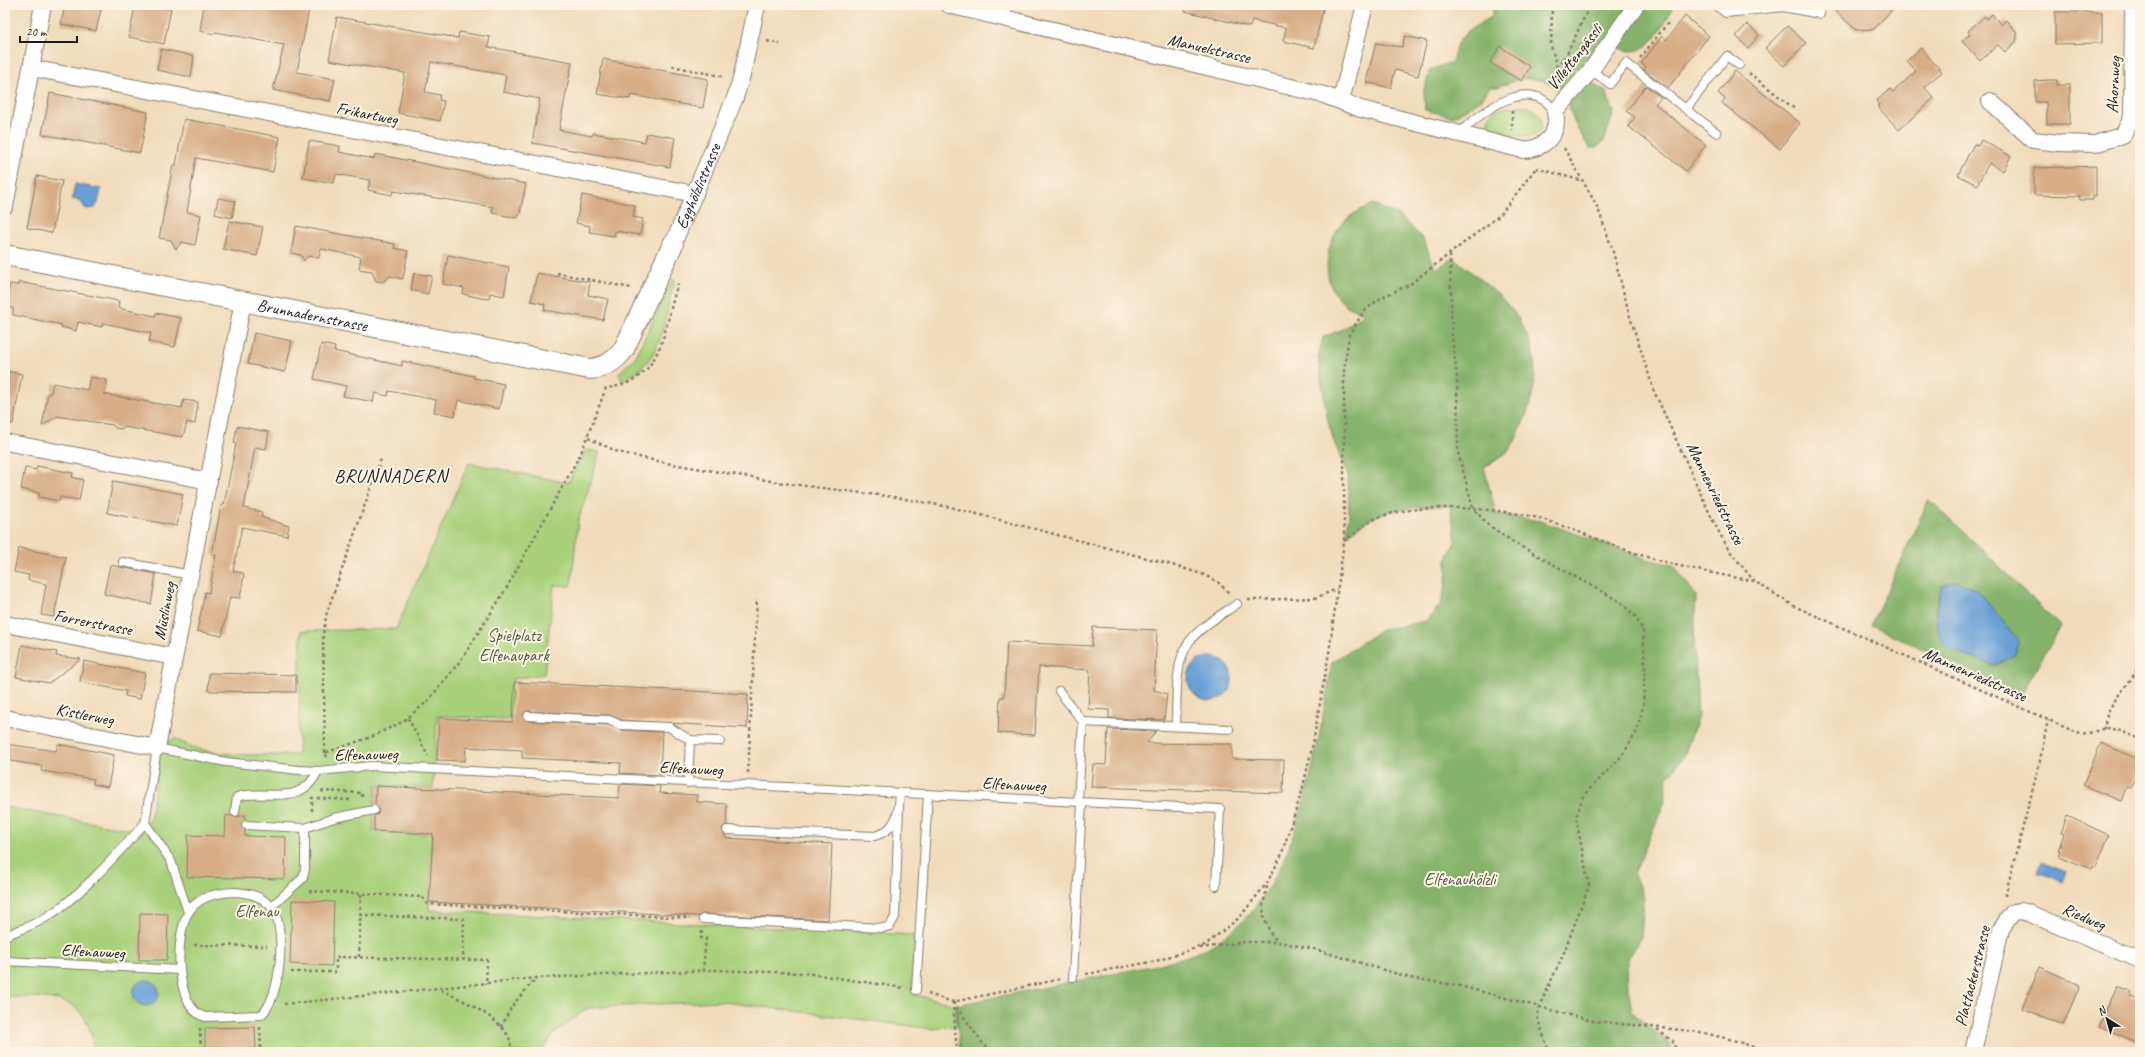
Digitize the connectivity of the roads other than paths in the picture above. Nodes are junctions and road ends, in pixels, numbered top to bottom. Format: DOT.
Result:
graph roads {
  1 [pos="43,5"];
  2 [pos="757,5"];
  3 [pos="1365,5"];
  4 [pos="1636,5"];
  5 [pos="1715,5"];
  6 [pos="2133,5"];
  7 [pos="953,6"];
  8 [pos="1820,14"];
  9 [pos="1739,65"];
  10 [pos="31,68"];
  11 [pos="1591,70"];
  12 [pos="1341,101"];
  13 [pos="1990,101"];
  14 [pos="1686,109"];
  15 [pos="1554,112"];
  16 [pos="1459,133"];
  17 [pos="1717,134"];
  18 [pos="695,194"];
  19 [pos="5,206"];
  20 [pos="673,244"];
  21 [pos="5,254"];
  22 [pos="243,301"];
  23 [pos="617,358"];
  24 [pos="5,442"];
  25 [pos="209,481"];
  26 [pos="123,562"];
  27 [pos="190,575"];
  28 [pos="1237,604"];
  29 [pos="5,624"];
  30 [pos="174,657"];
  31 [pos="1058,691"];
  32 [pos="528,716"];
  33 [pos="5,718"];
  34 [pos="1083,722"];
  35 [pos="1176,726"];
  36 [pos="1229,729"];
  37 [pos="690,740"];
  38 [pos="720,741"];
  39 [pos="157,748"];
  40 [pos="318,771"];
  41 [pos="688,782"];
  42 [pos="900,794"];
  43 [pos="928,795"];
  44 [pos="1080,802"];
  45 [pos="899,806"];
  46 [pos="374,810"];
  47 [pos="235,812"];
  48 [pos="145,823"];
  49 [pos="246,825"];
  50 [pos="308,827"];
  51 [pos="727,830"];
  52 [pos="1216,886"];
  53 [pos="271,907"];
  54 [pos="188,912"];
  55 [pos="2013,912"];
  56 [pos="703,919"];
  57 [pos="5,936"];
  58 [pos="2140,960"];
  59 [pos="5,961"];
  60 [pos="180,970"];
  61 [pos="1073,977"];
  62 [pos="916,990"];
  63 [pos="1973,1052"];
  1 -- 10 [label="street"];
  2 -- 18 [label="street, Egghölzlistrasse"];
  3 -- 12 [label="street"];
  4 -- 11 [label="street, Villettengässli"];
  5 -- 8 [label="lane"];
  6 -- 13 [label="street, Ahornweg"];
  7 -- 12 [label="street, Manuelstrasse"];
  9 -- 14 [label="lane"];
  10 -- 18 [label="street, Frikartweg"];
  10 -- 19 [label="street"];
  11 -- 14 [label="lane"];
  11 -- 15 [label="street, Villettengässli"];
  12 -- 16 [label="street, Manuelstrasse"];
  14 -- 17 [label="lane"];
  15 -- 16 [label="lane"];
  15 -- 16 [label="street, Manuelstrasse"];
  18 -- 20 [label="street, Egghölzlistrasse"];
  20 -- 23 [label="street, Egghölzlistrasse"];
  21 -- 22 [label="street, Brunnadernstrasse"];
  22 -- 23 [label="street, Brunnadernstrasse"];
  22 -- 25 [label="street, Müslinweg"];
  24 -- 25 [label="street"];
  25 -- 27 [label="street, Müslinweg"];
  26 -- 27 [label="lane"];
  27 -- 30 [label="street, Müslinweg"];
  28 -- 35 [label="lane"];
  29 -- 30 [label="street, Forrerstrasse"];
  30 -- 39 [label="street, Müslinweg"];
  31 -- 34 [label="lane"];
  32 -- 37 [label="lane"];
  33 -- 39 [label="street, Kistlerweg"];
  34 -- 35 [label="lane"];
  34 -- 44 [label="lane"];
  35 -- 36 [label="lane"];
  37 -- 38 [label="lane"];
  37 -- 41 [label="lane"];
  39 -- 40 [label="lane, Elfenauweg"];
  39 -- 48 [label="lane"];
  40 -- 41 [label="lane, Elfenauweg"];
  40 -- 47 [label="lane"];
  41 -- 42 [label="lane, Elfenauweg"];
  42 -- 43 [label="lane, Elfenauweg"];
  42 -- 45 [label="lane"];
  43 -- 44 [label="lane, Elfenauweg"];
  43 -- 62 [label="lane"];
  44 -- 52 [label="lane, Elfenauweg"];
  44 -- 61 [label="lane"];
  45 -- 51 [label="lane"];
  45 -- 56 [label="lane"];
  46 -- 50 [label="lane"];
  48 -- 54 [label="lane"];
  48 -- 57 [label="lane"];
  49 -- 50 [label="lane"];
  50 -- 53 [label="lane"];
  53 -- 54 [label="lane"];
  53 -- 60 [label="lane"];
  54 -- 60 [label="lane"];
  55 -- 58 [label="street, Riedweg"];
  55 -- 63 [label="street, Plattackerstrasse"];
  59 -- 60 [label="lane, Elfenauweg"];
}
